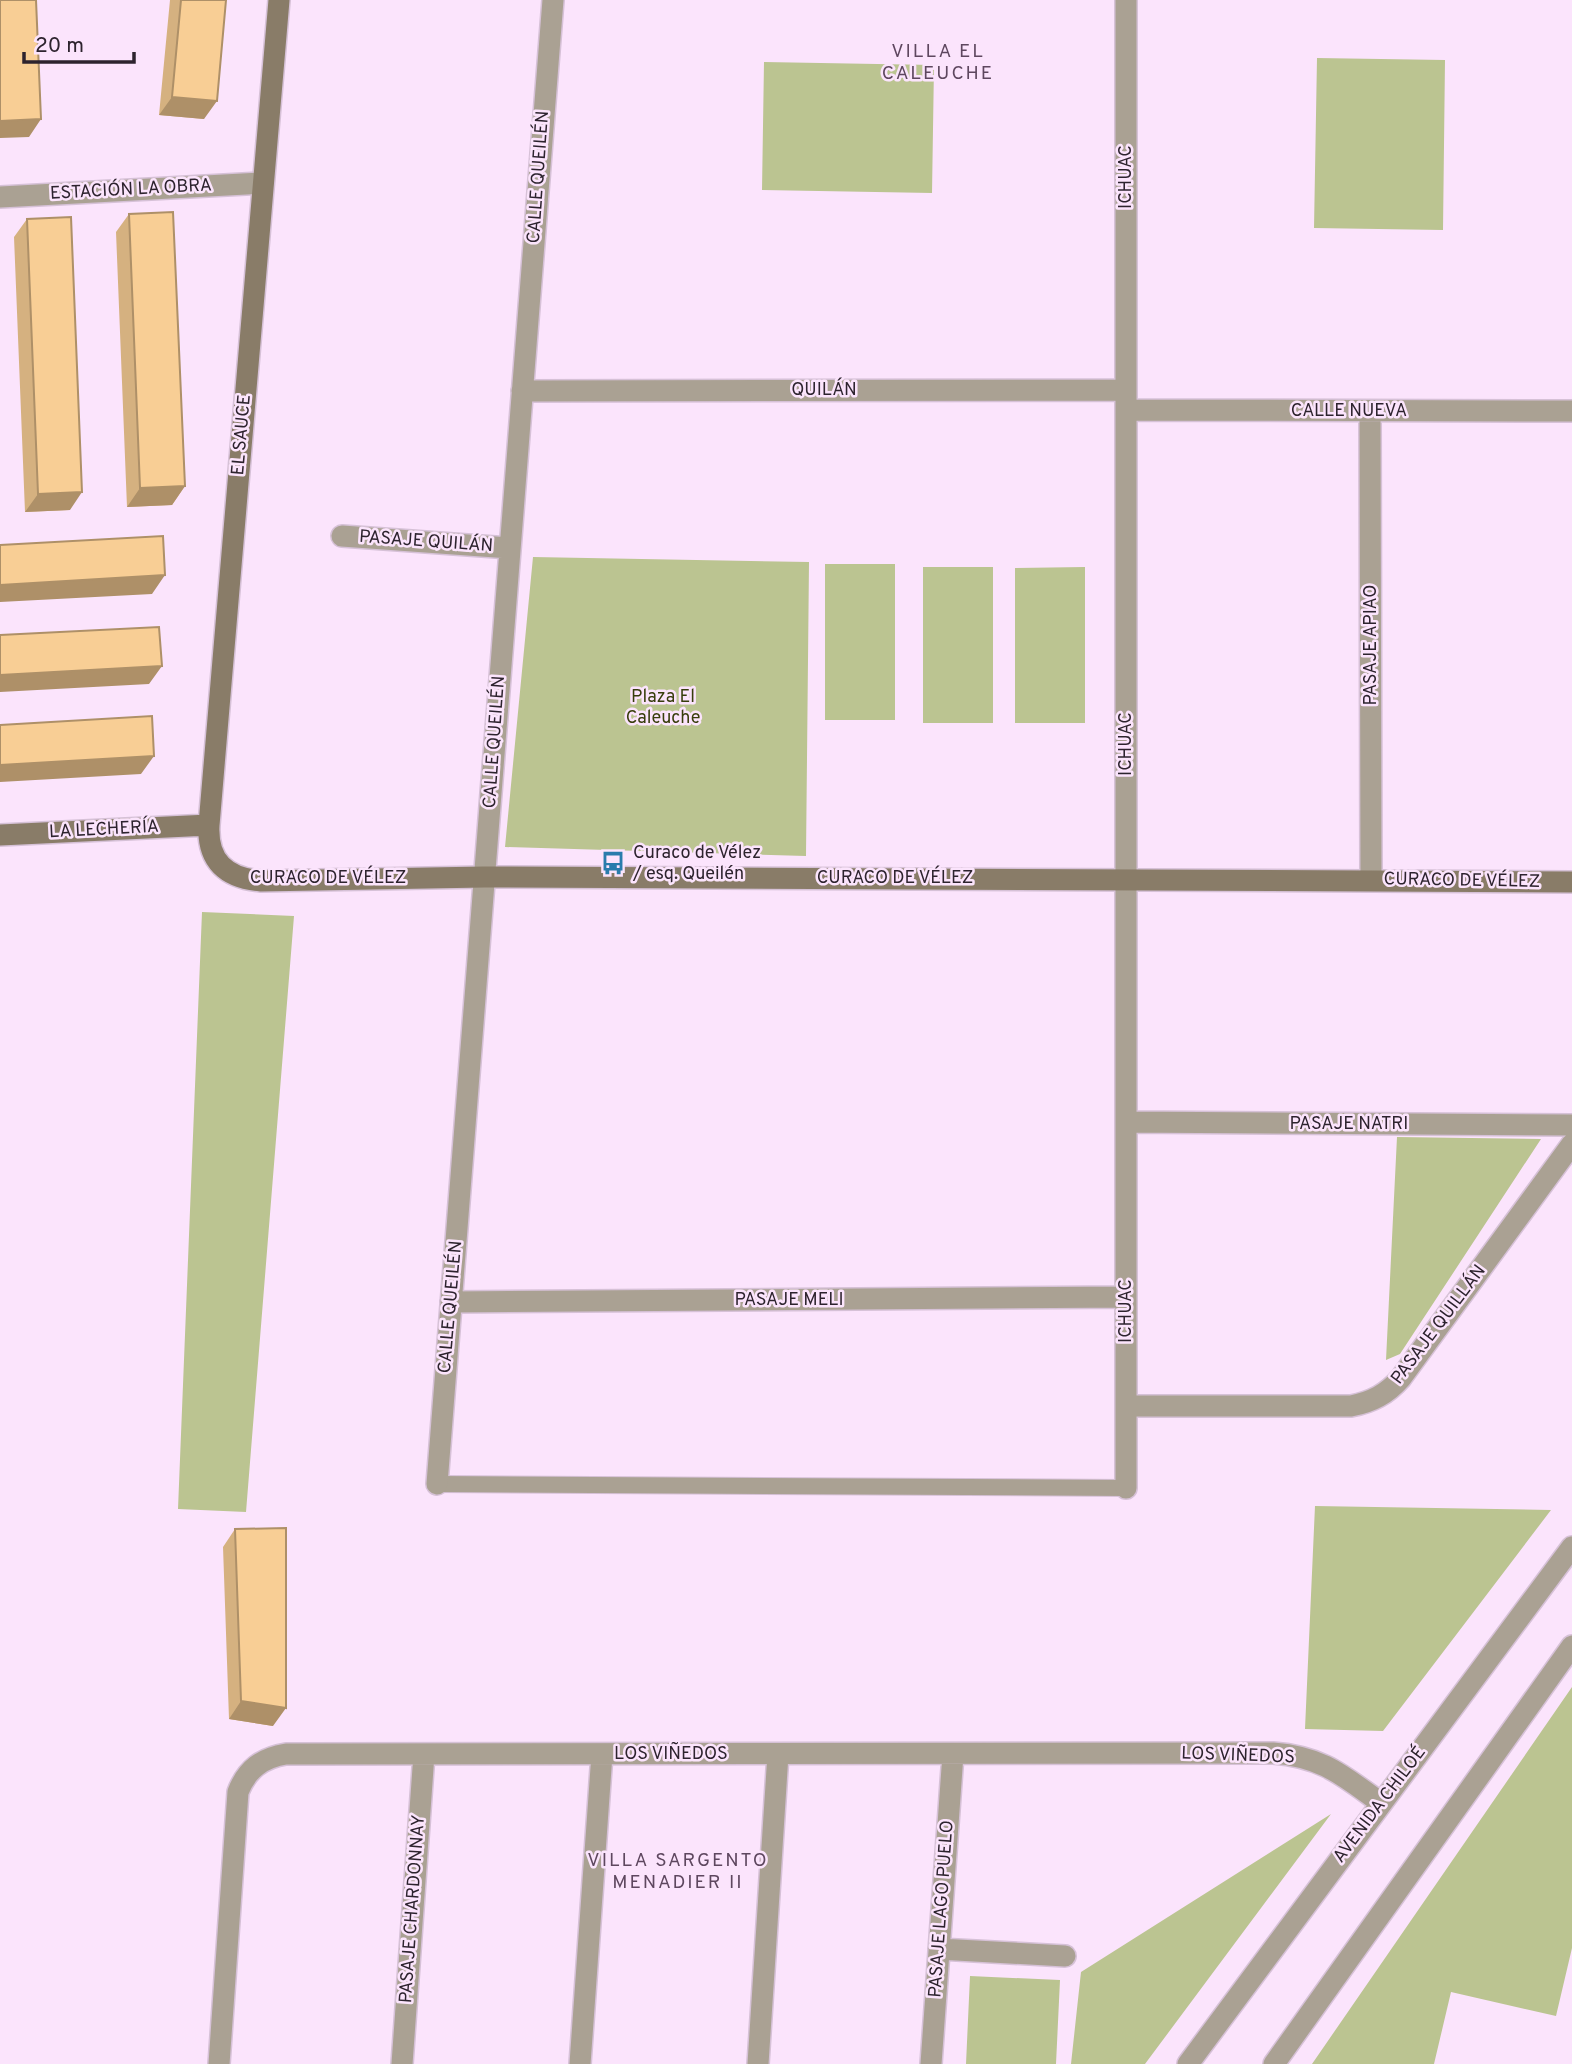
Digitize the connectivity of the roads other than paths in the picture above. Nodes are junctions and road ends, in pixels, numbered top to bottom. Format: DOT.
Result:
graph roads {
  1 [pos="279,0"];
  2 [pos="553,0"];
  3 [pos="1126,0"];
  4 [pos="263,183"];
  5 [pos="0,197"];
  6 [pos="522,391"];
  7 [pos="1126,400"];
  8 [pos="1370,411"];
  9 [pos="1572,411"];
  10 [pos="342,536"];
  11 [pos="510,548"];
  12 [pos="209,825"];
  13 [pos="0,835"];
  14 [pos="222,867"];
  15 [pos="484,877"];
  16 [pos="1126,878"];
  17 [pos="1371,880"];
  18 [pos="1572,882"];
  19 [pos="1126,1122"];
  20 [pos="1572,1125"];
  21 [pos="1572,1144"];
  22 [pos="1126,1297"];
  23 [pos="451,1302"];
  24 [pos="1126,1406"];
  25 [pos="437,1484"];
  26 [pos="1126,1488"];
  27 [pos="1572,1547"];
  28 [pos="1572,1646"];
  29 [pos="424,1754"];
  30 [pos="602,1754"];
  31 [pos="778,1754"];
  32 [pos="953,1754"];
  33 [pos="1381,1803"];
  34 [pos="939,1949"];
  35 [pos="1065,1956"];
  36 [pos="219,2064"];
  37 [pos="402,2064"];
  38 [pos="580,2064"];
  39 [pos="758,2064"];
  40 [pos="932,2064"];
  41 [pos="1188,2064"];
  42 [pos="1274,2064"];
  1 -- 4 [label="street, EL SAUCE"];
  2 -- 6 [label="street, CALLE QUEILÉN"];
  3 -- 7 [label="street, ICHUAC"];
  4 -- 5 [label="street, ESTACIÓN LA OBRA"];
  4 -- 12 [label="street, EL SAUCE"];
  6 -- 7 [label="street, QUILÁN"];
  6 -- 11 [label="street, CALLE QUEILÉN"];
  7 -- 8 [label="street, CALLE NUEVA"];
  7 -- 16 [label="street, ICHUAC"];
  8 -- 9 [label="street, CALLE NUEVA"];
  8 -- 17 [label="street, PASAJE APIAO"];
  10 -- 11 [label="street, PASAJE QUILÁN"];
  11 -- 15 [label="street, CALLE QUEILÉN"];
  12 -- 13 [label="street, LA LECHERÍA"];
  12 -- 14 [label="street, EL SAUCE"];
  14 -- 15 [label="street, CURACO DE VÉLEZ"];
  15 -- 16 [label="street, CURACO DE VÉLEZ"];
  15 -- 23 [label="street, CALLE QUEILÉN"];
  16 -- 17 [label="street, CURACO DE VÉLEZ"];
  16 -- 19 [label="street, ICHUAC"];
  17 -- 18 [label="street, CURACO DE VÉLEZ"];
  19 -- 20 [label="street, PASAJE NATRI"];
  19 -- 22 [label="street, ICHUAC"];
  21 -- 24 [label="street, PASAJE QUILLÁN"];
  22 -- 23 [label="street, PASAJE MELI"];
  22 -- 24 [label="street, ICHUAC"];
  23 -- 25 [label="street, CALLE QUEILÉN"];
  24 -- 26 [label="street, ICHUAC"];
  25 -- 26 [label="lane"];
  27 -- 33 [label="street, AVENIDA CHILOÉ"];
  28 -- 42 [label="street"];
  29 -- 30 [label="street, LOS VIÑEDOS"];
  29 -- 36 [label="street, LOS VIÑEDOS"];
  29 -- 37 [label="street, PASAJE CHARDONNAY"];
  30 -- 31 [label="street, LOS VIÑEDOS"];
  30 -- 38 [label="street"];
  31 -- 32 [label="street, LOS VIÑEDOS"];
  31 -- 39 [label="street"];
  32 -- 33 [label="street, LOS VIÑEDOS"];
  32 -- 34 [label="street, PASAJE LAGO PUELO"];
  33 -- 41 [label="street, AVENIDA CHILOÉ"];
  34 -- 35 [label="street"];
  34 -- 40 [label="street, PASAJE LAGO PUELO"];
}
